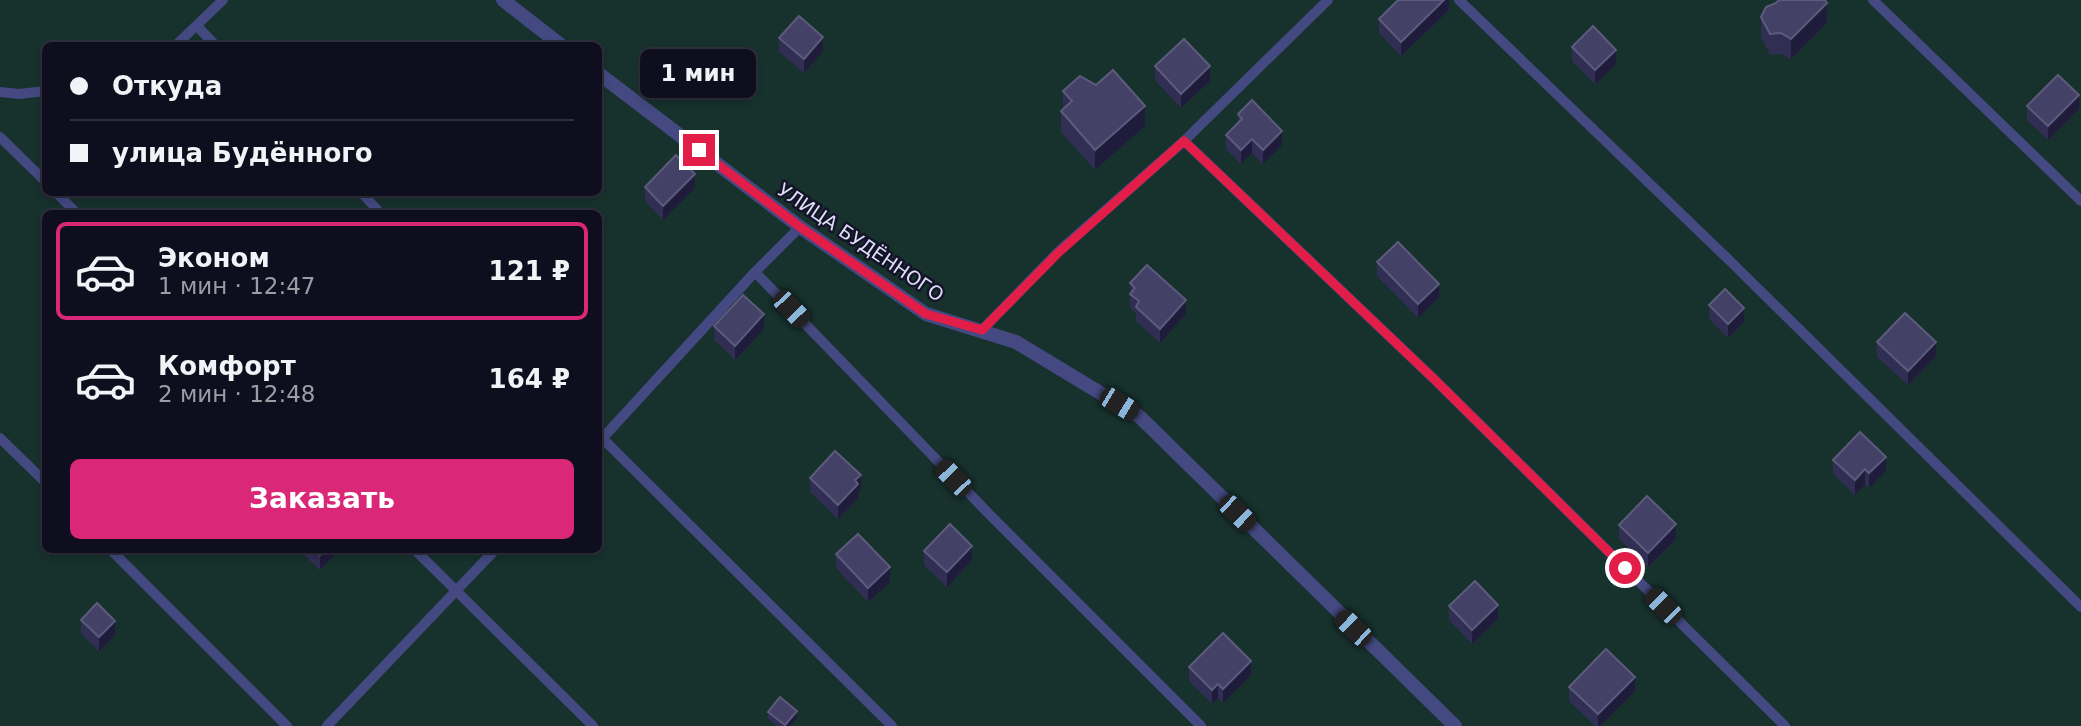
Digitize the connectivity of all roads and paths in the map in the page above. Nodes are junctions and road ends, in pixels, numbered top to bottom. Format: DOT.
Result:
graph roads {
  1 [pos="223,0"];
  2 [pos="503,0"];
  3 [pos="1328,0"];
  4 [pos="1459,0"];
  5 [pos="1873,0"];
  6 [pos="197,26"];
  7 [pos="179,42"];
  8 [pos="212,42"];
  9 [pos="557,42"];
  10 [pos="602,76"];
  11 [pos="42,91"];
  12 [pos="0,92"];
  13 [pos="0,137"];
  14 [pos="1184,141"];
  15 [pos="42,178"];
  16 [pos="60,196"];
  17 [pos="365,196"];
  18 [pos="2081,201"];
  19 [pos="73,210"];
  20 [pos="377,210"];
  21 [pos="800,227"];
  22 [pos="755,272"];
  23 [pos="982,330"];
  24 [pos="602,436"];
  25 [pos="0,438"];
  26 [pos="602,440"];
  27 [pos="42,479"];
  28 [pos="114,553"];
  29 [pos="418,553"];
  30 [pos="492,553"];
  31 [pos="456,590"];
  32 [pos="2081,607"];
  33 [pos="288,726"];
  34 [pos="327,726"];
  35 [pos="593,726"];
  36 [pos="892,726"];
  37 [pos="1202,726"];
  38 [pos="1455,726"];
  39 [pos="1785,726"];
  1 -- 6 [label="lane"];
  2 -- 9 [label="street"];
  3 -- 14 [label="lane"];
  4 -- 32 [label="lane"];
  5 -- 18 [label="lane"];
  6 -- 7 [label="lane"];
  6 -- 8 [label="lane"];
  10 -- 21 [label="street, УЛИЦА БУДЁННОГО"];
  11 -- 12 [label="lane"];
  13 -- 15 [label="lane"];
  14 -- 23 [label="lane"];
  14 -- 39 [label="lane"];
  16 -- 19 [label="lane"];
  17 -- 20 [label="lane"];
  21 -- 22 [label="lane"];
  21 -- 23 [label="street, УЛИЦА БУДЁННОГО"];
  22 -- 24 [label="lane"];
  22 -- 37 [label="lane"];
  23 -- 38 [label="street, УЛИЦА БУДЁННОГО"];
  25 -- 27 [label="lane"];
  26 -- 36 [label="lane"];
  28 -- 33 [label="lane"];
  29 -- 31 [label="lane"];
  30 -- 31 [label="lane"];
  31 -- 34 [label="lane"];
  31 -- 35 [label="lane"];
}
